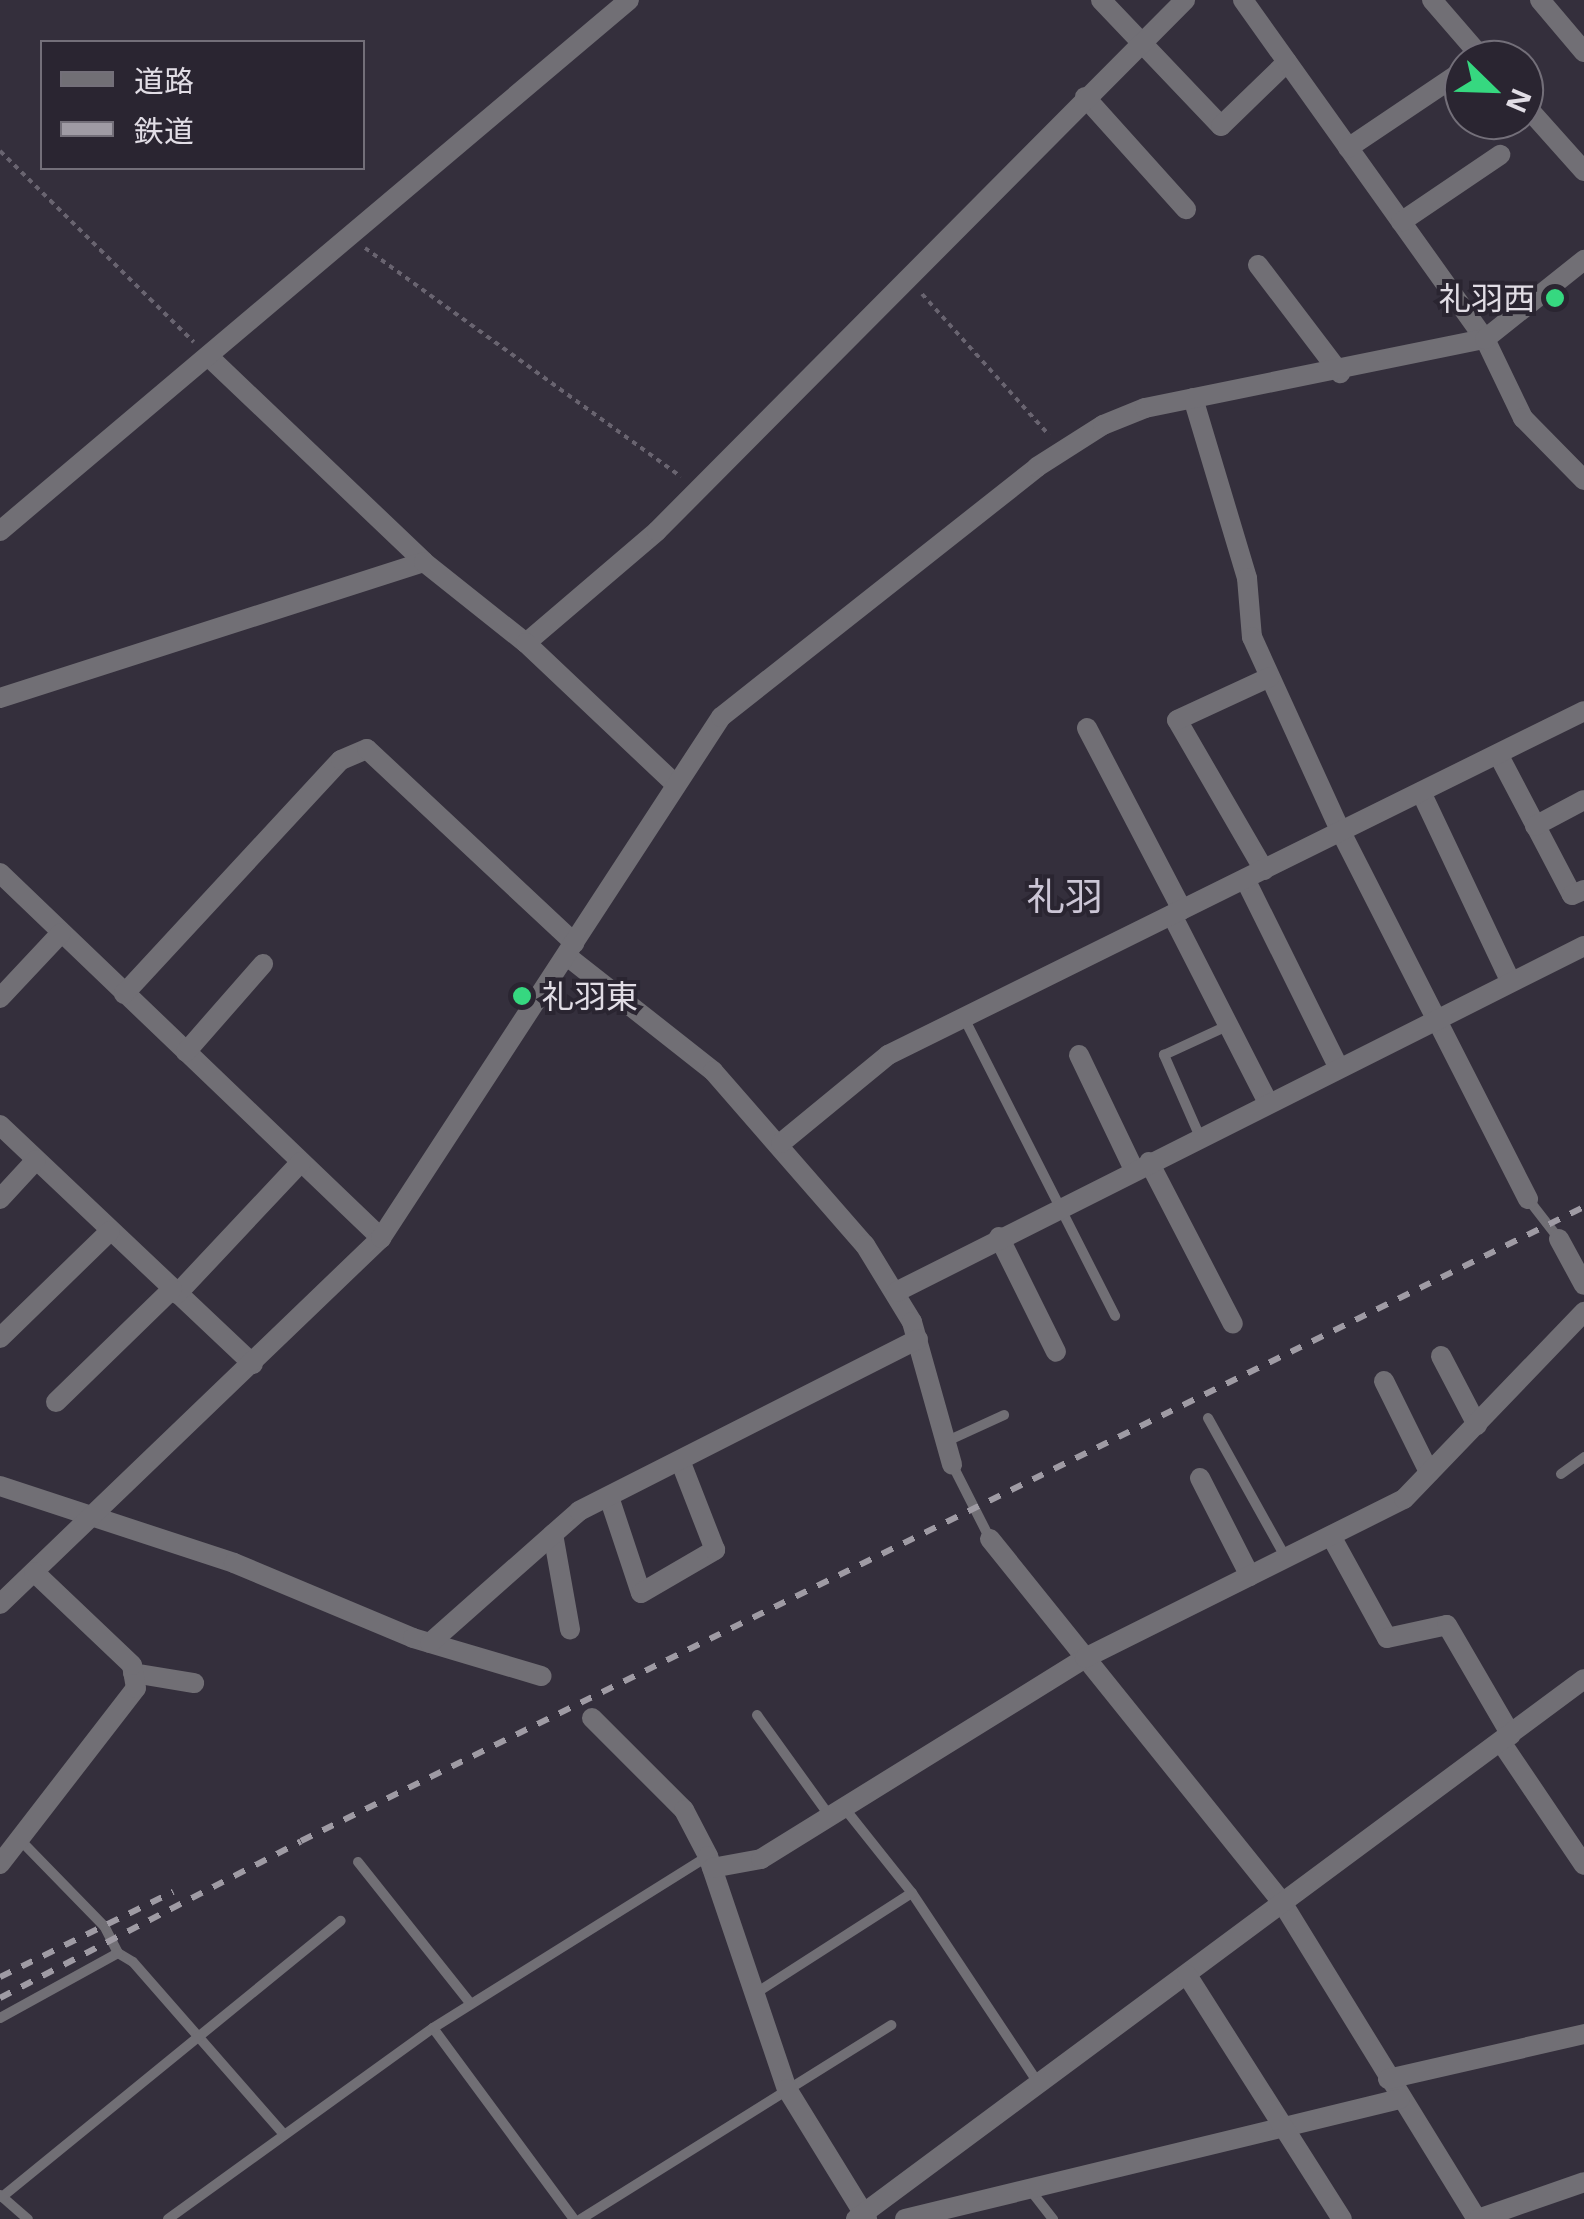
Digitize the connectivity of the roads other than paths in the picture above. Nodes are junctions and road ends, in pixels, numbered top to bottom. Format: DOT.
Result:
graph roads {
  1 [pos="628,0"];
  2 [pos="1101,0"];
  3 [pos="1185,0"];
  4 [pos="1242,0"];
  5 [pos="1432,0"];
  6 [pos="1540,0"];
  7 [pos="1143,40"];
  8 [pos="1466,40"];
  9 [pos="1584,52"];
  10 [pos="1287,62"];
  11 [pos="1444,83"];
  12 [pos="1085,96"];
  13 [pos="1544,126"];
  14 [pos="1348,148"];
  15 [pos="1500,154"];
  16 [pos="1584,171"];
  17 [pos="1186,209"];
  18 [pos="1401,222"];
  19 [pos="1582,264"];
  20 [pos="1258,265"];
  21 [pos="1486,339"];
  22 [pos="208,356"];
  23 [pos="1340,373"];
  24 [pos="1194,398"];
  25 [pos="1584,480"];
  26 [pos="0,531"];
  27 [pos="424,562"];
  28 [pos="526,643"];
  29 [pos="1270,676"];
  30 [pos="0,698"];
  31 [pos="1582,719"];
  32 [pos="1087,728"];
  33 [pos="1498,754"];
  34 [pos="673,782"];
  35 [pos="1421,792"];
  36 [pos="1584,800"];
  37 [pos="1536,826"];
  38 [pos="1342,832"];
  39 [pos="0,872"];
  40 [pos="1254,875"];
  41 [pos="1584,890"];
  42 [pos="1177,912"];
  43 [pos="62,933"];
  44 [pos="1584,946"];
  45 [pos="570,950"];
  46 [pos="263,964"];
  47 [pos="1511,982"];
  48 [pos="124,994"];
  49 [pos="0,998"];
  50 [pos="963,1018"];
  51 [pos="1437,1019"];
  52 [pos="1228,1025"];
  53 [pos="186,1052"];
  54 [pos="1079,1055"];
  55 [pos="1339,1068"];
  56 [pos="1268,1103"];
  57 [pos="0,1125"];
  58 [pos="1200,1137"];
  59 [pos="781,1143"];
  60 [pos="36,1160"];
  61 [pos="301,1162"];
  62 [pos="1141,1166"];
  63 [pos="0,1199"];
  64 [pos="1528,1199"];
  65 [pos="1060,1207"];
  66 [pos="110,1231"];
  67 [pos="999,1236"];
  68 [pos="381,1238"];
  69 [pos="1559,1239"];
  70 [pos="1584,1285"];
  71 [pos="175,1291"];
  72 [pos="896,1292"];
  73 [pos="1584,1312"];
  74 [pos="1115,1316"];
  75 [pos="1234,1324"];
  76 [pos="0,1338"];
  77 [pos="918,1339"];
  78 [pos="1056,1352"];
  79 [pos="1441,1356"];
  80 [pos="253,1364"];
  81 [pos="1384,1381"];
  82 [pos="56,1402"];
  83 [pos="1004,1415"];
  84 [pos="1208,1418"];
  85 [pos="1476,1424"];
  86 [pos="944,1443"];
  87 [pos="1584,1457"];
  88 [pos="681,1463"];
  89 [pos="952,1464"];
  90 [pos="1428,1472"];
  91 [pos="1562,1474"];
  92 [pos="1200,1478"];
  93 [pos="0,1486"];
  94 [pos="609,1497"];
  95 [pos="96,1513"];
  96 [pos="553,1534"];
  97 [pos="1331,1536"];
  98 [pos="990,1538"];
  99 [pos="1287,1559"];
  100 [pos="34,1572"];
  101 [pos="1250,1576"];
  102 [pos="0,1604"];
  103 [pos="570,1629"];
  104 [pos="430,1643"];
  105 [pos="1085,1658"];
  106 [pos="133,1673"];
  107 [pos="541,1676"];
  108 [pos="1584,1680"];
  109 [pos="194,1683"];
  110 [pos="757,1715"];
  111 [pos="592,1718"];
  112 [pos="1506,1738"];
  113 [pos="838,1814"];
  114 [pos="20,1840"];
  115 [pos="358,1862"];
  116 [pos="710,1862"];
  117 [pos="0,1864"];
  118 [pos="1584,1866"];
  119 [pos="912,1893"];
  120 [pos="1283,1904"];
  121 [pos="341,1922"];
  122 [pos="118,1953"];
  123 [pos="1187,1974"];
  124 [pos="755,1994"];
  125 [pos="470,2003"];
  126 [pos="0,2018"];
  127 [pos="891,2026"];
  128 [pos="433,2028"];
  129 [pos="1584,2034"];
  130 [pos="201,2038"];
  131 [pos="1388,2080"];
  132 [pos="1038,2083"];
  133 [pos="788,2089"];
  134 [pos="1400,2099"];
  135 [pos="1282,2131"];
  136 [pos="282,2132"];
  137 [pos="1584,2182"];
  138 [pos="1032,2191"];
  139 [pos="1,2196"];
  140 [pos="861,2217"];
  141 [pos="28,2219"];
  142 [pos="168,2219"];
  143 [pos="578,2219"];
  144 [pos="905,2219"];
  145 [pos="1053,2219"];
  146 [pos="1342,2219"];
  147 [pos="1478,2219"];
  1 -- 22 [label="street"];
  2 -- 7 [label="street"];
  3 -- 7 [label="street"];
  4 -- 10 [label="street"];
  5 -- 8 [label="street"];
  6 -- 9 [label="street"];
  7 -- 10 [label="street"];
  7 -- 12 [label="street"];
  10 -- 14 [label="street"];
  11 -- 14 [label="street"];
  12 -- 17 [label="street"];
  12 -- 28 [label="street"];
  13 -- 16 [label="street"];
  14 -- 18 [label="street"];
  15 -- 18 [label="street"];
  18 -- 21 [label="street"];
  19 -- 21 [label="street"];
  20 -- 23 [label="street"];
  21 -- 23 [label="street"];
  21 -- 25 [label="street"];
  22 -- 26 [label="street"];
  22 -- 27 [label="street"];
  23 -- 24 [label="street"];
  24 -- 29 [label="street"];
  24 -- 34 [label="street"];
  27 -- 28 [label="street"];
  27 -- 30 [label="street"];
  28 -- 34 [label="street"];
  29 -- 38 [label="street"];
  29 -- 40 [label="street"];
  31 -- 33 [label="street"];
  32 -- 42 [label="street"];
  33 -- 35 [label="street"];
  33 -- 37 [label="street"];
  34 -- 45 [label="street"];
  35 -- 38 [label="street"];
  35 -- 47 [label="street"];
  36 -- 37 [label="street"];
  37 -- 41 [label="street"];
  38 -- 40 [label="street"];
  38 -- 51 [label="street"];
  39 -- 43 [label="street"];
  40 -- 42 [label="street"];
  40 -- 55 [label="street"];
  42 -- 50 [label="street"];
  42 -- 52 [label="street"];
  43 -- 48 [label="street"];
  43 -- 49 [label="street"];
  44 -- 47 [label="street"];
  45 -- 48 [label="street"];
  45 -- 59 [label="street"];
  45 -- 68 [label="street"];
  46 -- 53 [label="street"];
  47 -- 51 [label="street"];
  48 -- 53 [label="street"];
  50 -- 59 [label="street"];
  50 -- 65 [label="lane"];
  51 -- 55 [label="street"];
  51 -- 64 [label="street"];
  52 -- 56 [label="street"];
  52 -- 58 [label="lane"];
  53 -- 61 [label="street"];
  54 -- 62 [label="street"];
  55 -- 56 [label="street"];
  56 -- 58 [label="street"];
  57 -- 60 [label="street"];
  58 -- 62 [label="street"];
  59 -- 72 [label="street"];
  60 -- 63 [label="street"];
  60 -- 66 [label="street"];
  61 -- 68 [label="street"];
  61 -- 71 [label="street"];
  62 -- 65 [label="street"];
  62 -- 75 [label="street"];
  64 -- 69 [label="lane"];
  65 -- 67 [label="street"];
  65 -- 74 [label="lane"];
  66 -- 71 [label="street"];
  66 -- 76 [label="street"];
  67 -- 72 [label="street"];
  67 -- 78 [label="street"];
  68 -- 80 [label="street"];
  69 -- 70 [label="street"];
  71 -- 80 [label="street"];
  71 -- 82 [label="street"];
  72 -- 77 [label="street"];
  73 -- 85 [label="street"];
  77 -- 86 [label="street"];
  77 -- 88 [label="street"];
  79 -- 85 [label="street"];
  80 -- 95 [label="street"];
  81 -- 90 [label="street"];
  83 -- 86 [label="lane"];
  84 -- 99 [label="lane"];
  85 -- 90 [label="street"];
  86 -- 89 [label="street"];
  87 -- 91 [label="lane"];
  88 -- 94 [label="street"];
  88 -- 94 [label="street"];
  89 -- 98 [label="lane"];
  90 -- 97 [label="street"];
  92 -- 101 [label="street"];
  93 -- 95 [label="street"];
  94 -- 96 [label="street"];
  95 -- 100 [label="street"];
  95 -- 104 [label="street"];
  96 -- 103 [label="street"];
  96 -- 104 [label="street"];
  97 -- 99 [label="street"];
  97 -- 112 [label="street"];
  98 -- 105 [label="street"];
  99 -- 101 [label="street"];
  100 -- 102 [label="street"];
  100 -- 106 [label="street"];
  101 -- 105 [label="street"];
  104 -- 107 [label="street"];
  105 -- 113 [label="street"];
  105 -- 120 [label="street"];
  106 -- 109 [label="street"];
  106 -- 114 [label="street"];
  108 -- 112 [label="street"];
  110 -- 113 [label="lane"];
  111 -- 116 [label="street"];
  112 -- 118 [label="street"];
  112 -- 120 [label="street"];
  113 -- 116 [label="street"];
  113 -- 119 [label="lane"];
  114 -- 117 [label="street"];
  114 -- 122 [label="lane"];
  115 -- 125 [label="lane"];
  116 -- 124 [label="street"];
  116 -- 125 [label="lane"];
  119 -- 124 [label="lane"];
  119 -- 132 [label="lane"];
  120 -- 123 [label="street"];
  120 -- 131 [label="street"];
  121 -- 130 [label="lane"];
  122 -- 126 [label="lane"];
  122 -- 130 [label="lane"];
  123 -- 132 [label="street"];
  123 -- 135 [label="street"];
  124 -- 133 [label="street"];
  125 -- 128 [label="lane"];
  127 -- 133 [label="lane"];
  128 -- 136 [label="lane"];
  128 -- 143 [label="lane"];
  129 -- 131 [label="street"];
  130 -- 136 [label="lane"];
  130 -- 139 [label="lane"];
  131 -- 134 [label="street"];
  132 -- 140 [label="street"];
  133 -- 140 [label="street"];
  133 -- 143 [label="lane"];
  134 -- 135 [label="street"];
  134 -- 147 [label="street"];
  135 -- 138 [label="street"];
  135 -- 146 [label="street"];
  136 -- 142 [label="lane"];
  137 -- 147 [label="street"];
  138 -- 144 [label="street"];
  138 -- 145 [label="lane"];
  139 -- 141 [label="lane"];
}
